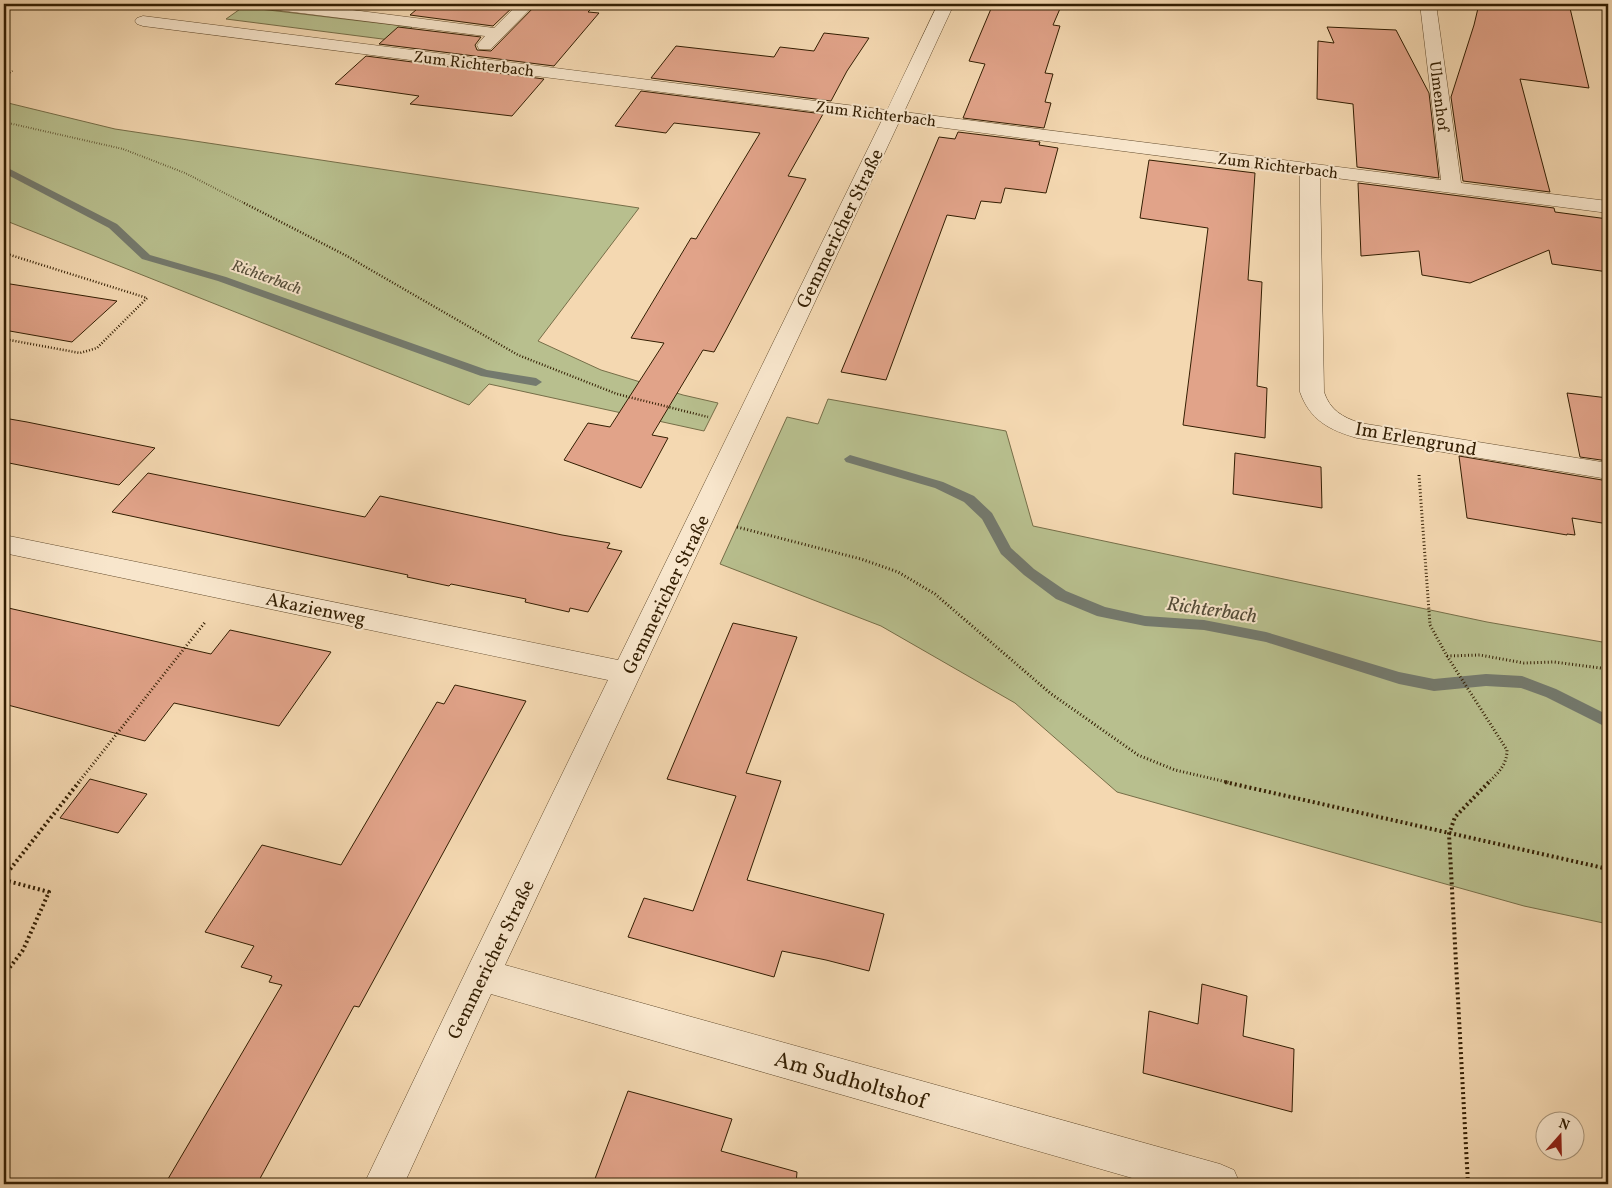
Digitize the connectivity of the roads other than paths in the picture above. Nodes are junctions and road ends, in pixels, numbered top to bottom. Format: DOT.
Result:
graph roads {
  1 [pos="269,4"];
  2 [pos="527,4"];
  3 [pos="946,4"];
  4 [pos="1428,4"];
  5 [pos="162,8"];
  6 [pos="498,33"];
  7 [pos="468,62"];
  8 [pos="894,115"];
  9 [pos="1310,169"];
  10 [pos="1452,187"];
  11 [pos="1608,208"];
  12 [pos="1608,470"];
  13 [pos="4,544"];
  14 [pos="628,673"];
  15 [pos="482,975"];
  16 [pos="384,1184"];
  17 [pos="1220,1184"];
  1 -- 6 [label="street, Zum Richterbach"];
  2 -- 6 [label="street"];
  3 -- 8 [label="street, Gemmericher Straße"];
  4 -- 10 [label="street, Ulmenhof"];
  5 -- 7 [label="street, Zum Richterbach"];
  6 -- 7 [label="street"];
  7 -- 8 [label="street, Zum Richterbach"];
  8 -- 9 [label="street, Zum Richterbach"];
  8 -- 14 [label="street, Gemmericher Straße"];
  9 -- 10 [label="street, Zum Richterbach"];
  9 -- 12 [label="street, Im Erlengrund"];
  10 -- 11 [label="street, Zum Richterbach"];
  13 -- 14 [label="street, Akazienweg"];
  14 -- 15 [label="street, Gemmericher Straße"];
  15 -- 16 [label="street, Gemmericher Straße"];
  15 -- 17 [label="street, Am Sudholtshof"];
}
